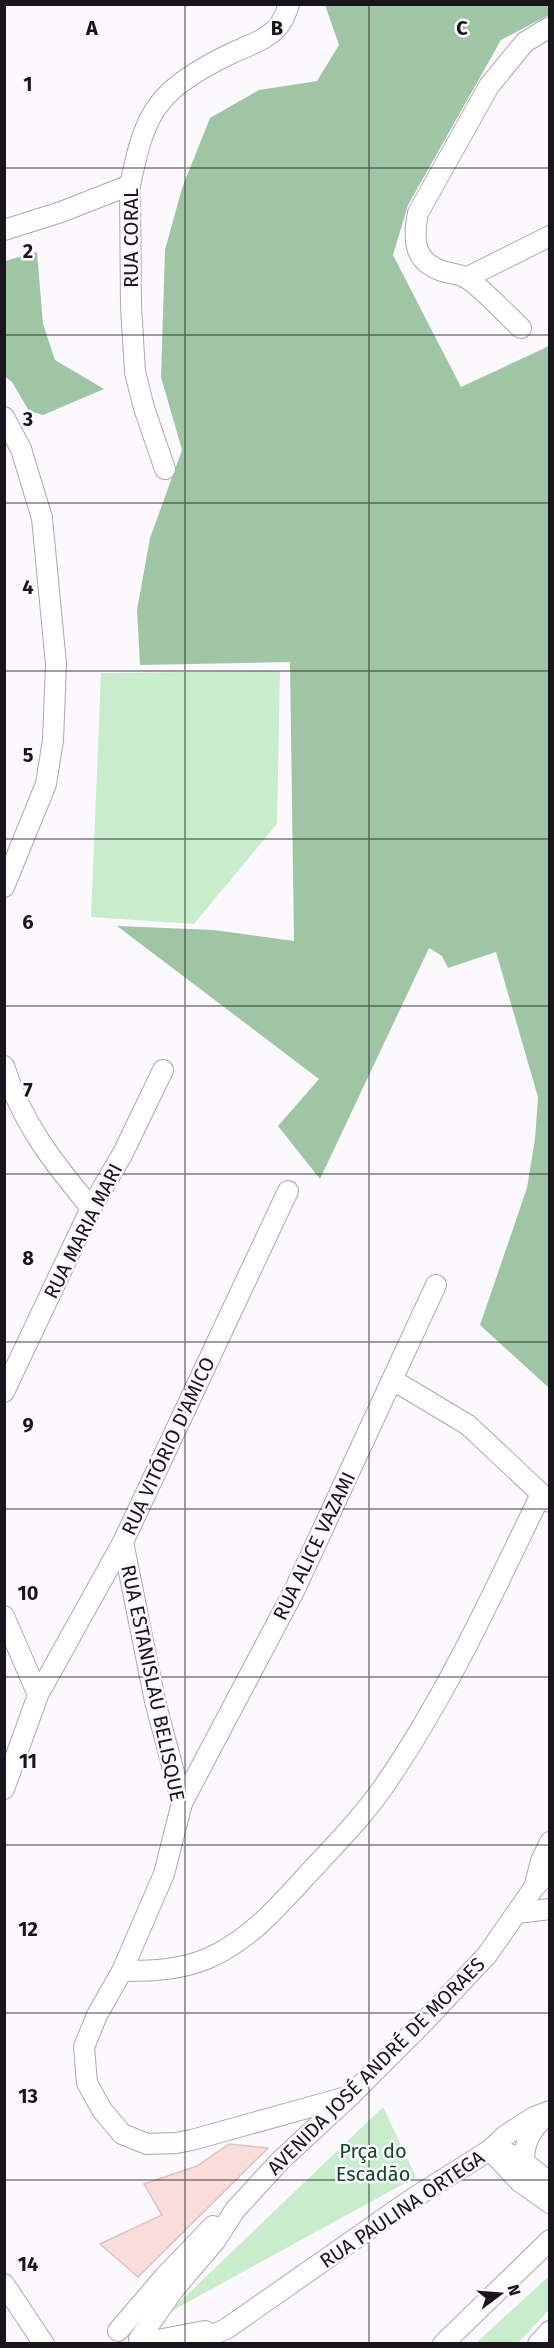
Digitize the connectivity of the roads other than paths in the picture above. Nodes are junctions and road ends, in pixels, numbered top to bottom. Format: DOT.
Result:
graph roads {
  1 [pos="289,4"];
  2 [pos="549,27"];
  3 [pos="130,185"];
  4 [pos="4,230"];
  5 [pos="549,236"];
  6 [pos="466,278"];
  7 [pos="521,328"];
  8 [pos="4,417"];
  9 [pos="165,469"];
  10 [pos="24,837"];
  11 [pos="4,868"];
  12 [pos="4,887"];
  13 [pos="4,1066"];
  14 [pos="163,1070"];
  15 [pos="288,1191"];
  16 [pos="91,1208"];
  17 [pos="436,1285"];
  18 [pos="393,1380"];
  19 [pos="4,1392"];
  20 [pos="545,1498"];
  21 [pos="123,1542"];
  22 [pos="4,1616"];
  23 [pos="38,1695"];
  24 [pos="4,1789"];
  25 [pos="182,1803"];
  26 [pos="549,1842"];
  27 [pos="549,1870"];
  28 [pos="533,1889"];
  29 [pos="549,1909"];
  30 [pos="517,1913"];
  31 [pos="122,1971"];
  32 [pos="350,2096"];
  33 [pos="549,2112"];
  34 [pos="490,2150"];
  35 [pos="524,2162"];
  36 [pos="549,2183"];
  37 [pos="549,2204"];
  38 [pos="235,2210"];
  39 [pos="549,2240"];
  40 [pos="4,2284"];
  41 [pos="226,2329"];
  42 [pos="549,2331"];
  43 [pos="112,2337"];
  44 [pos="141,2342"];
  45 [pos="44,2343"];
  46 [pos="191,2343"];
  47 [pos="443,2343"];
  48 [pos="538,2343"];
  1 -- 3 [label="street, RUA CORAL"];
  2 -- 6 [label="street"];
  3 -- 4 [label="street"];
  3 -- 9 [label="street, RUA CORAL"];
  5 -- 6 [label="street"];
  6 -- 7 [label="street"];
  8 -- 10 [label="street"];
  10 -- 11 [label="street"];
  10 -- 12 [label="street"];
  13 -- 16 [label="street"];
  14 -- 16 [label="street, RUA MARIA MARI"];
  15 -- 21 [label="street, RUA VITÓRIO D'AMICO"];
  16 -- 19 [label="street, RUA MARIA MARI"];
  17 -- 18 [label="street, RUA ALICE VAZAMI"];
  18 -- 20 [label="street"];
  18 -- 25 [label="street, RUA ALICE VAZAMI"];
  20 -- 31 [label="street"];
  21 -- 23 [label="street, RUA VITÓRIO D'AMICO"];
  21 -- 25 [label="street, RUA ESTANISLAU BELISQUE"];
  22 -- 23 [label="street"];
  23 -- 24 [label="street"];
  25 -- 31 [label="street, RUA ESTANISLAU BELISQUE"];
  26 -- 28 [label="street, AVENIDA JOSÉ ANDRÉ DE MORAES"];
  27 -- 28 [label="street, AVENIDA JOSÉ ANDRÉ DE MORAES"];
  28 -- 30 [label="street, AVENIDA JOSÉ ANDRÉ DE MORAES"];
  29 -- 30 [label="street"];
  30 -- 32 [label="street, AVENIDA JOSÉ ANDRÉ DE MORAES"];
  31 -- 32 [label="street, RUA ESTANISLAU BELISQUE"];
  32 -- 38 [label="street, AVENIDA JOSÉ ANDRÉ DE MORAES"];
  33 -- 34 [label="street, RUA PAULINA ORTEGA"];
  33 -- 35 [label="street"];
  34 -- 35 [label="street"];
  34 -- 37 [label="street"];
  34 -- 41 [label="street, RUA PAULINA ORTEGA"];
  35 -- 36 [label="street"];
  38 -- 43 [label="street, AVENIDA JOSÉ ANDRÉ DE MORAES"];
  38 -- 44 [label="street, AVENIDA JOSÉ ANDRÉ DE MORAES"];
  39 -- 47 [label="street"];
  40 -- 45 [label="street"];
  41 -- 44 [label="street, RUA PAULINA ORTEGA"];
  41 -- 46 [label="street, RUA PAULINA ORTEGA"];
  42 -- 48 [label="street"];
  43 -- 44 [label="street"];
}
